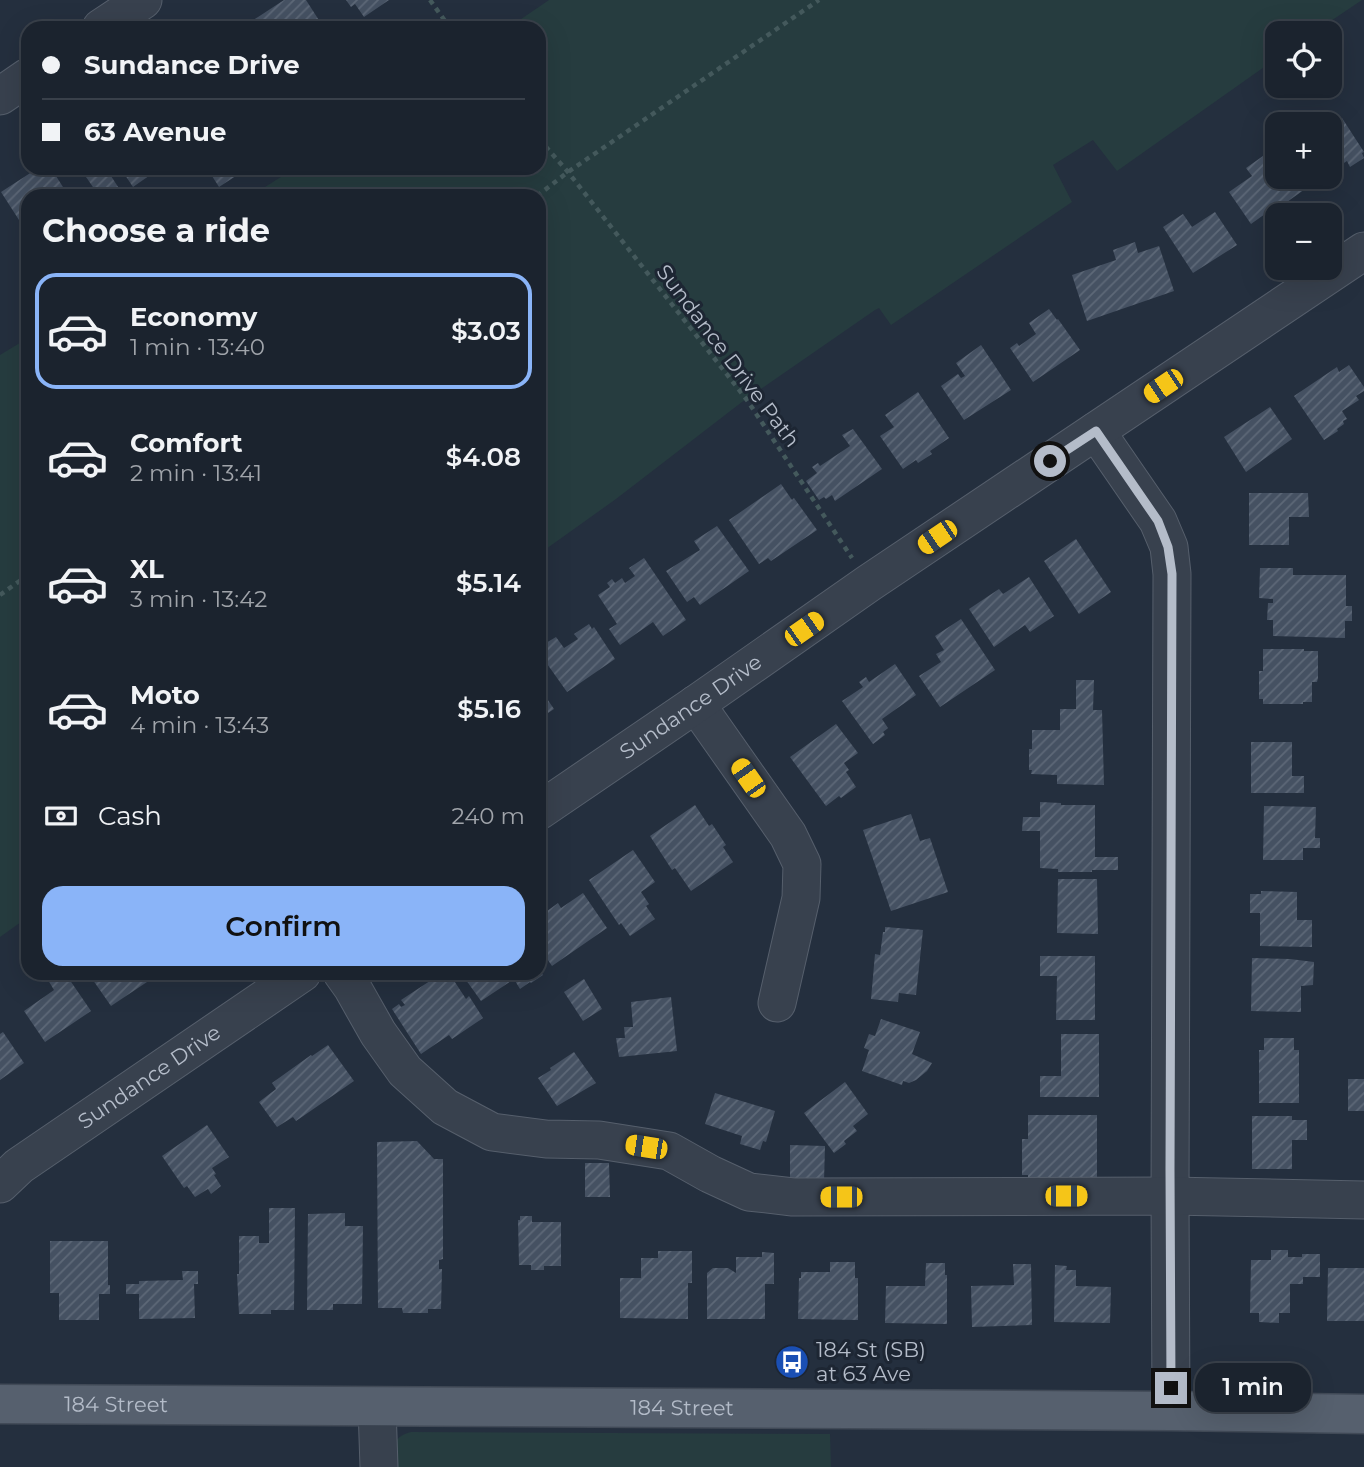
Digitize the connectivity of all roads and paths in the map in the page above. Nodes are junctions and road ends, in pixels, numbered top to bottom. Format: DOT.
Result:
graph roads {
  1 [pos="143,0"];
  2 [pos="430,0"];
  3 [pos="819,0"];
  4 [pos="112,21"];
  5 [pos="445,21"];
  6 [pos="21,82"];
  7 [pos="0,96"];
  8 [pos="546,147"];
  9 [pos="568,172"];
  10 [pos="546,189"];
  11 [pos="1364,251"];
  12 [pos="1096,431"];
  13 [pos="857,565"];
  14 [pos="21,580"];
  15 [pos="0,595"];
  16 [pos="696,704"];
  17 [pos="546,806"];
  18 [pos="292,980"];
  19 [pos="347,980"];
  20 [pos="777,1003"];
  21 [pos="0,1184"];
  22 [pos="1170,1196"];
  23 [pos="1364,1200"];
  24 [pos="0,1404"];
  25 [pos="377,1407"];
  26 [pos="1171,1411"];
  27 [pos="1364,1414"];
  28 [pos="379,1467"];
  1 -- 4 [label="street"];
  2 -- 5 [label="path"];
  3 -- 9 [label="path"];
  6 -- 7 [label="street"];
  8 -- 9 [label="path, Sundance Drive Path"];
  9 -- 10 [label="path"];
  9 -- 13 [label="path, Sundance Drive Path"];
  11 -- 12 [label="street, Sundance Drive"];
  12 -- 16 [label="street, Sundance Drive"];
  12 -- 22 [label="street"];
  14 -- 15 [label="path"];
  16 -- 17 [label="street, Sundance Drive"];
  16 -- 20 [label="street"];
  18 -- 21 [label="street, Sundance Drive"];
  19 -- 22 [label="street"];
  22 -- 23 [label="street"];
  22 -- 26 [label="street"];
  24 -- 25 [label="main road, 184 Street"];
  25 -- 26 [label="main road, 184 Street"];
  25 -- 28 [label="street"];
  26 -- 27 [label="main road, 184 Street"];
}
